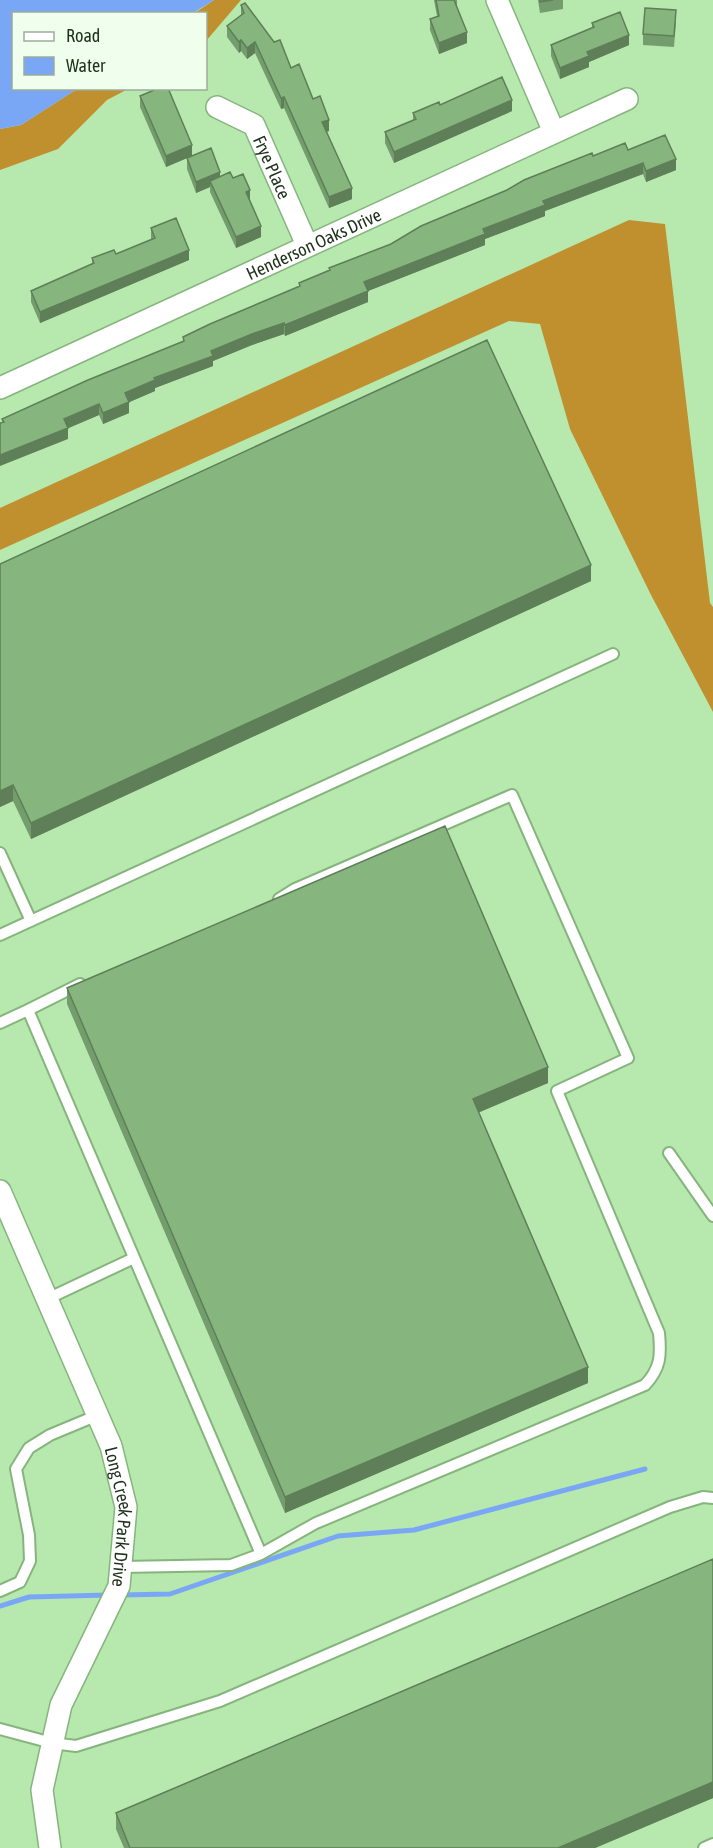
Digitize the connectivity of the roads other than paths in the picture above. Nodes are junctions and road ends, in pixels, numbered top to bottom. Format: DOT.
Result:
graph roads {
  1 [pos="497,0"];
  2 [pos="627,99"];
  3 [pos="217,107"];
  4 [pos="554,132"];
  5 [pos="307,245"];
  6 [pos="0,387"];
  7 [pos="613,654"];
  8 [pos="0,853"];
  9 [pos="269,904"];
  10 [pos="31,921"];
  11 [pos="0,935"];
  12 [pos="87,981"];
  13 [pos="28,1010"];
  14 [pos="0,1023"];
  15 [pos="669,1153"];
  16 [pos="0,1191"];
  17 [pos="713,1216"];
  18 [pos="134,1258"];
  19 [pos="47,1299"];
  20 [pos="98,1415"];
  21 [pos="713,1498"];
  22 [pos="261,1554"];
  23 [pos="121,1567"];
  24 [pos="0,1591"];
  25 [pos="0,1729"];
  26 [pos="52,1743"];
  27 [pos="713,1844"];
  28 [pos="50,1848"];
  29 [pos="704,1848"];
  1 -- 4 [label="street"];
  2 -- 4 [label="street, Henderson Oaks Drive"];
  3 -- 5 [label="street, Frye Place"];
  4 -- 5 [label="street, Henderson Oaks Drive"];
  5 -- 6 [label="street, Henderson Oaks Drive"];
  7 -- 10 [label="lane"];
  8 -- 10 [label="lane"];
  9 -- 22 [label="lane"];
  10 -- 11 [label="lane"];
  12 -- 13 [label="lane"];
  13 -- 14 [label="lane"];
  13 -- 18 [label="lane"];
  15 -- 17 [label="lane"];
  16 -- 19 [label="street, Long Creek Park Drive"];
  18 -- 19 [label="lane"];
  18 -- 22 [label="lane"];
  19 -- 20 [label="street, Long Creek Park Drive"];
  20 -- 23 [label="street, Long Creek Park Drive"];
  20 -- 24 [label="lane"];
  21 -- 26 [label="lane"];
  22 -- 23 [label="lane"];
  23 -- 26 [label="street, Long Creek Park Drive"];
  25 -- 26 [label="lane"];
  26 -- 28 [label="street, Long Creek Park Drive"];
  27 -- 29 [label="lane"];
}
